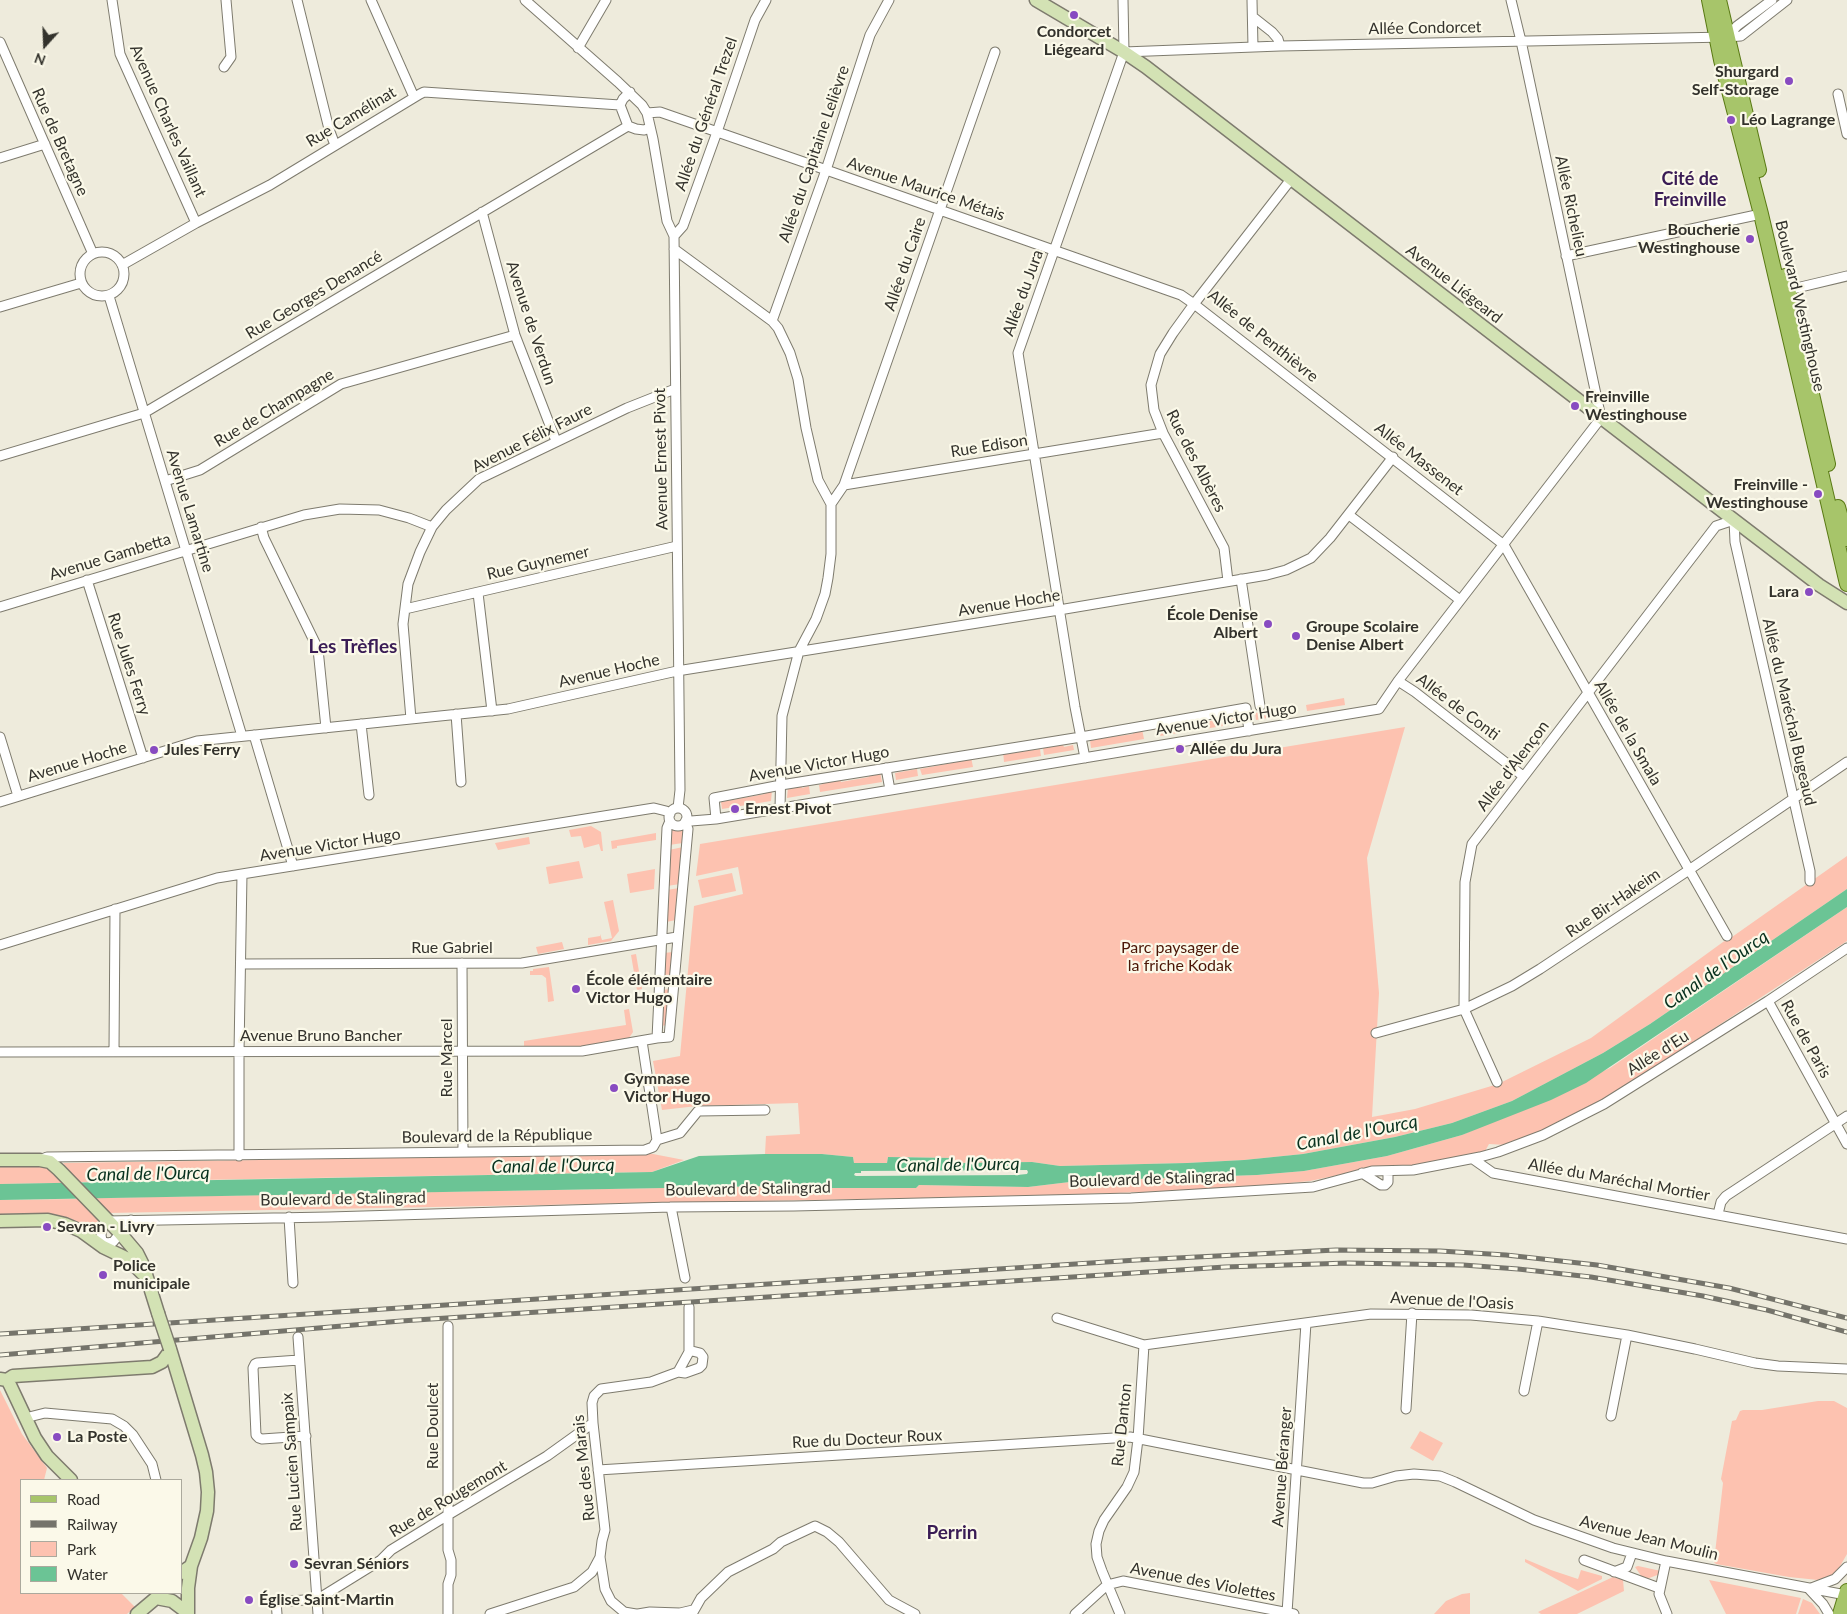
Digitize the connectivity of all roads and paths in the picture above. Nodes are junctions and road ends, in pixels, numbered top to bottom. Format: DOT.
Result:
graph roads {
  1 [pos="112,0"];
  2 [pos="226,0"];
  3 [pos="297,0"];
  4 [pos="525,0"];
  5 [pos="606,0"];
  6 [pos="766,0"];
  7 [pos="889,0"];
  8 [pos="1036,0"];
  9 [pos="1124,0"];
  10 [pos="1252,0"];
  11 [pos="1511,0"];
  12 [pos="1709,0"];
  13 [pos="1719,0"];
  14 [pos="1772,0"];
  15 [pos="1787,0"];
  16 [pos="372,1"];
  17 [pos="1253,17"];
  18 [pos="1722,38"];
  19 [pos="1521,41"];
  20 [pos="0,42"];
  21 [pos="1280,46"];
  22 [pos="1253,47"];
  23 [pos="578,48"];
  24 [pos="995,52"];
  25 [pos="1124,52"];
  26 [pos="224,67"];
  27 [pos="630,92"];
  28 [pos="1838,94"];
  29 [pos="414,96"];
  30 [pos="620,105"];
  31 [pos="647,113"];
  32 [pos="628,126"];
  33 [pos="650,128"];
  34 [pos="717,132"];
  35 [pos="1847,134"];
  36 [pos="45,144"];
  37 [pos="335,144"];
  38 [pos="0,158"];
  39 [pos="826,170"];
  40 [pos="1292,178"];
  41 [pos="940,210"];
  42 [pos="482,212"];
  43 [pos="1761,214"];
  44 [pos="196,223"];
  45 [pos="674,236"];
  46 [pos="674,249"];
  47 [pos="1054,250"];
  48 [pos="93,254"];
  49 [pos="1566,256"];
  50 [pos="122,266"];
  51 [pos="1847,276"];
  52 [pos="81,282"];
  53 [pos="1788,290"];
  54 [pos="110,296"];
  55 [pos="1194,304"];
  56 [pos="0,307"];
  57 [pos="772,321"];
  58 [pos="515,335"];
  59 [pos="675,389"];
  60 [pos="1316,398"];
  61 [pos="144,413"];
  62 [pos="1601,418"];
  63 [pos="1163,433"];
  64 [pos="556,441"];
  65 [pos="1034,454"];
  66 [pos="0,456"];
  67 [pos="1393,457"];
  68 [pos="165,480"];
  69 [pos="844,485"];
  70 [pos="831,504"];
  71 [pos="1348,515"];
  72 [pos="1734,520"];
  73 [pos="261,527"];
  74 [pos="432,527"];
  75 [pos="1847,539"];
  76 [pos="1504,545"];
  77 [pos="677,546"];
  78 [pos="186,549"];
  79 [pos="1241,579"];
  80 [pos="87,580"];
  81 [pos="1228,580"];
  82 [pos="1847,584"];
  83 [pos="478,593"];
  84 [pos="1460,600"];
  85 [pos="1847,603"];
  86 [pos="0,607"];
  87 [pos="405,609"];
  88 [pos="1059,610"];
  89 [pos="799,651"];
  90 [pos="677,671"];
  91 [pos="1398,681"];
  92 [pos="1587,692"];
  93 [pos="1260,706"];
  94 [pos="492,711"];
  95 [pos="456,714"];
  96 [pos="411,719"];
  97 [pos="361,724"];
  98 [pos="326,728"];
  99 [pos="1249,731"];
  100 [pos="254,735"];
  101 [pos="242,736"];
  102 [pos="0,737"];
  103 [pos="1081,737"];
  104 [pos="143,758"];
  105 [pos="1085,758"];
  106 [pos="1847,762"];
  107 [pos="886,768"];
  108 [pos="1523,776"];
  109 [pos="462,782"];
  110 [pos="781,785"];
  111 [pos="890,790"];
  112 [pos="369,795"];
  113 [pos="18,796"];
  114 [pos="1793,798"];
  115 [pos="0,802"];
  116 [pos="780,809"];
  117 [pos="673,814"];
  118 [pos="716,819"];
  119 [pos="686,821"];
  120 [pos="293,866"];
  121 [pos="1689,870"];
  122 [pos="242,874"];
  123 [pos="1810,881"];
  124 [pos="115,909"];
  125 [pos="1727,936"];
  126 [pos="677,938"];
  127 [pos="661,940"];
  128 [pos="0,945"];
  129 [pos="1847,948"];
  130 [pos="241,964"];
  131 [pos="462,964"];
  132 [pos="1768,1001"];
  133 [pos="1464,1009"];
  134 [pos="1376,1033"];
  135 [pos="657,1038"];
  136 [pos="642,1041"];
  137 [pos="114,1051"];
  138 [pos="462,1051"];
  139 [pos="0,1052"];
  140 [pos="239,1052"];
  141 [pos="1497,1082"];
  142 [pos="765,1110"];
  143 [pos="1847,1116"];
  144 [pos="1836,1124"];
  145 [pos="657,1140"];
  146 [pos="1847,1144"];
  147 [pos="463,1152"];
  148 [pos="239,1156"];
  149 [pos="1473,1159"];
  150 [pos="0,1160"];
  151 [pos="40,1160"];
  152 [pos="1388,1171"];
  153 [pos="1362,1173"];
  154 [pos="671,1206"];
  155 [pos="1718,1214"];
  156 [pos="289,1217"];
  157 [pos="107,1220"];
  158 [pos="131,1220"];
  159 [pos="0,1221"];
  160 [pos="120,1233"];
  161 [pos="1847,1239"];
  162 [pos="99,1242"];
  163 [pos="146,1277"];
  164 [pos="685,1278"];
  165 [pos="293,1283"];
  166 [pos="689,1307"];
  167 [pos="1412,1313"];
  168 [pos="1057,1318"];
  169 [pos="1538,1321"];
  170 [pos="1306,1323"];
  171 [pos="448,1326"];
  172 [pos="1627,1335"];
  173 [pos="298,1337"];
  174 [pos="1144,1345"];
  175 [pos="170,1350"];
  176 [pos="689,1352"];
  177 [pos="299,1360"];
  178 [pos="1847,1369"];
  179 [pos="678,1372"];
  180 [pos="3,1380"];
  181 [pos="1524,1391"];
  182 [pos="1406,1409"];
  183 [pos="1611,1416"];
  184 [pos="25,1418"];
  185 [pos="593,1423"];
  186 [pos="306,1436"];
  187 [pos="1138,1439"];
  188 [pos="598,1470"];
  189 [pos="1297,1470"];
  190 [pos="69,1479"];
  191 [pos="156,1479"];
  192 [pos="1367,1483"];
  193 [pos="448,1515"];
  194 [pos="1632,1553"];
  195 [pos="600,1557"];
  196 [pos="1666,1561"];
  197 [pos="1583,1562"];
  198 [pos="1847,1567"];
  199 [pos="186,1570"];
  200 [pos="1616,1573"];
  201 [pos="1107,1585"];
  202 [pos="1659,1588"];
  203 [pos="1810,1589"];
  204 [pos="175,1594"];
  205 [pos="1847,1594"];
  206 [pos="158,1596"];
  207 [pos="318,1599"];
  208 [pos="693,1612"];
  209 [pos="189,1613"];
  210 [pos="137,1614"];
  211 [pos="277,1614"];
  212 [pos="318,1614"];
  213 [pos="448,1614"];
  214 [pos="490,1614"];
  215 [pos="637,1614"];
  216 [pos="915,1614"];
  217 [pos="1075,1614"];
  218 [pos="1120,1614"];
  219 [pos="1287,1614"];
  220 [pos="1294,1614"];
  221 [pos="1667,1614"];
  222 [pos="1829,1614"];
  223 [pos="1840,1614"];
  1 -- 44 [label="street, Avenue Charles Vaillant"];
  2 -- 26 [label="street"];
  3 -- 37 [label="street"];
  4 -- 23 [label="street"];
  5 -- 23 [label="street"];
  6 -- 34 [label="street, Allée du Général Trezel"];
  7 -- 39 [label="street, Allée du Capitaine Lelièvre"];
  8 -- 25 [label="street, Avenue Liégeard"];
  9 -- 25 [label="street, Allée du Jura"];
  10 -- 17 [label="street"];
  11 -- 19 [label="street, Allée Richelieu"];
  12 -- 18 [label="main road"];
  13 -- 18 [label="main road"];
  14 -- 18 [label="street"];
  15 -- 18 [label="street, Allée Condorcet"];
  16 -- 29 [label="street"];
  17 -- 21 [label="street"];
  17 -- 22 [label="street"];
  18 -- 19 [label="street, Allée Condorcet"];
  18 -- 43 [label="main road, Boulevard Westinghouse"];
  18 -- 53 [label="main road, Boulevard Westinghouse"];
  19 -- 21 [label="street, Allée Condorcet"];
  19 -- 49 [label="street, Allée Richelieu"];
  20 -- 36 [label="street, Rue de Bretagne"];
  21 -- 22 [label="street, Allée Condorcet"];
  22 -- 25 [label="street, Allée Condorcet"];
  23 -- 27 [label="street"];
  24 -- 41 [label="street, Allée du Caire"];
  25 -- 40 [label="street, Avenue Liégeard"];
  25 -- 47 [label="street, Allée du Jura"];
  27 -- 30 [label="street"];
  27 -- 31 [label="street"];
  28 -- 35 [label="street"];
  29 -- 30 [label="street, Rue Camélinat"];
  29 -- 37 [label="street, Rue Camélinat"];
  30 -- 32 [label="street"];
  31 -- 33 [label="street, Avenue Ernest Pivot"];
  31 -- 34 [label="street, Avenue Maurice Métais"];
  32 -- 33 [label="street"];
  32 -- 42 [label="street, Rue Georges Denancé"];
  33 -- 45 [label="street, Avenue Ernest Pivot"];
  34 -- 39 [label="street, Avenue Maurice Métais"];
  34 -- 45 [label="street, Allée du Général Trezel"];
  36 -- 38 [label="street"];
  36 -- 48 [label="street, Rue de Bretagne"];
  37 -- 44 [label="street, Rue Camélinat"];
  39 -- 41 [label="street, Avenue Maurice Métais"];
  39 -- 57 [label="street, Allée du Capitaine Lelièvre"];
  40 -- 55 [label="street, Allée de Penthièvre"];
  40 -- 62 [label="street, Avenue Liégeard"];
  41 -- 47 [label="street, Avenue Maurice Métais"];
  41 -- 69 [label="street, Allée du Caire"];
  42 -- 58 [label="street, Avenue de Verdun"];
  42 -- 61 [label="street, Rue Georges Denancé"];
  43 -- 49 [label="street"];
  43 -- 82 [label="main road, Boulevard Westinghouse"];
  44 -- 50 [label="street, Rue Camélinat"];
  45 -- 46 [label="street, Avenue Ernest Pivot"];
  46 -- 57 [label="street"];
  46 -- 59 [label="street, Avenue Ernest Pivot"];
  47 -- 55 [label="street, Avenue Maurice Métais"];
  47 -- 65 [label="street, Allée du Jura"];
  48 -- 50 [label="street"];
  48 -- 52 [label="street"];
  49 -- 62 [label="street, Allée Richelieu"];
  50 -- 54 [label="street"];
  51 -- 53 [label="street"];
  52 -- 54 [label="street"];
  52 -- 56 [label="street"];
  53 -- 75 [label="main road, Boulevard Westinghouse"];
  54 -- 61 [label="street, Avenue Lamartine"];
  55 -- 60 [label="street, Allée de Penthièvre"];
  55 -- 63 [label="street, Rue des Albères"];
  57 -- 70 [label="street"];
  58 -- 64 [label="street, Avenue de Verdun"];
  58 -- 68 [label="street, Rue de Champagne"];
  59 -- 64 [label="street, Avenue Félix Faure"];
  59 -- 77 [label="street, Avenue Ernest Pivot"];
  60 -- 67 [label="street, Allée Massenet"];
  61 -- 66 [label="street, Rue Georges Denancé"];
  61 -- 68 [label="street, Avenue Lamartine"];
  62 -- 72 [label="street, Avenue Liégeard"];
  62 -- 76 [label="street, Avenue Victor Hugo"];
  63 -- 65 [label="street, Rue Edison"];
  63 -- 81 [label="street, Rue des Albères"];
  64 -- 74 [label="street, Avenue Félix Faure"];
  65 -- 69 [label="street, Rue Edison"];
  65 -- 88 [label="street, Allée du Jura"];
  67 -- 71 [label="street, Avenue Hoche"];
  67 -- 76 [label="street, Allée Massenet"];
  68 -- 78 [label="street, Avenue Lamartine"];
  69 -- 70 [label="street"];
  70 -- 89 [label="street"];
  71 -- 79 [label="street, Avenue Hoche"];
  71 -- 84 [label="street"];
  72 -- 85 [label="street, Avenue Liégeard"];
  72 -- 92 [label="street, Allée d'Alençon"];
  72 -- 114 [label="street, Allée du Maréchal Bugeaud"];
  73 -- 74 [label="street, Avenue Gambetta"];
  73 -- 78 [label="street, Avenue Gambetta"];
  73 -- 98 [label="street"];
  74 -- 87 [label="street, Avenue Félix Faure"];
  76 -- 84 [label="street, Avenue Victor Hugo"];
  76 -- 92 [label="street, Allée de la Smala"];
  77 -- 83 [label="street, Rue Guynemer"];
  77 -- 90 [label="street, Avenue Ernest Pivot"];
  78 -- 80 [label="street, Avenue Gambetta"];
  78 -- 101 [label="street, Avenue Lamartine"];
  79 -- 81 [label="street, Avenue Hoche"];
  79 -- 93 [label="street"];
  80 -- 86 [label="street, Avenue Gambetta"];
  80 -- 104 [label="street, Rue Jules Ferry"];
  81 -- 88 [label="street, Avenue Hoche"];
  83 -- 87 [label="street, Rue Guynemer"];
  83 -- 94 [label="street"];
  84 -- 91 [label="street, Avenue Victor Hugo"];
  87 -- 96 [label="street, Avenue Félix Faure"];
  88 -- 89 [label="street, Avenue Hoche"];
  88 -- 103 [label="street, Allée du Jura"];
  89 -- 90 [label="street, Avenue Hoche"];
  89 -- 110 [label="street"];
  90 -- 94 [label="street, Avenue Hoche"];
  90 -- 117 [label="street, Avenue Ernest Pivot"];
  91 -- 99 [label="street, Avenue Victor Hugo"];
  91 -- 108 [label="street, Allée de Conti"];
  92 -- 108 [label="street, Allée d'Alençon"];
  92 -- 121 [label="street, Allée de la Smala"];
  94 -- 95 [label="street, Avenue Hoche"];
  95 -- 96 [label="street, Avenue Hoche"];
  95 -- 109 [label="street"];
  96 -- 97 [label="street, Avenue Hoche"];
  97 -- 98 [label="street, Avenue Hoche"];
  97 -- 112 [label="street"];
  98 -- 100 [label="street, Avenue Hoche"];
  99 -- 103 [label="street, Avenue Victor Hugo"];
  99 -- 105 [label="street, Avenue Victor Hugo"];
  100 -- 101 [label="street, Avenue Hoche"];
  100 -- 120 [label="street"];
  101 -- 104 [label="street, Avenue Hoche"];
  102 -- 113 [label="street"];
  103 -- 105 [label="street, Allée du Jura"];
  103 -- 107 [label="street, Avenue Victor Hugo"];
  104 -- 113 [label="street, Avenue Hoche"];
  105 -- 111 [label="street, Avenue Victor Hugo"];
  106 -- 114 [label="street, Rue Bir-Hakeim"];
  107 -- 110 [label="street, Avenue Victor Hugo"];
  107 -- 111 [label="street"];
  108 -- 133 [label="street, Allée d'Alençon"];
  110 -- 116 [label="street"];
  110 -- 118 [label="street, Avenue Victor Hugo"];
  111 -- 116 [label="street, Avenue Victor Hugo"];
  113 -- 115 [label="street, Avenue Hoche"];
  114 -- 121 [label="street, Rue Bir-Hakeim"];
  114 -- 123 [label="street, Allée du Maréchal Bugeaud"];
  116 -- 118 [label="street, Avenue Victor Hugo"];
  117 -- 119 [label="street"];
  117 -- 119 [label="street, Avenue Victor Hugo"];
  117 -- 120 [label="street, Avenue Victor Hugo"];
  117 -- 127 [label="street"];
  118 -- 119 [label="street, Avenue Victor Hugo"];
  119 -- 126 [label="street"];
  120 -- 122 [label="street, Avenue Victor Hugo"];
  121 -- 125 [label="street, Allée de la Smala"];
  121 -- 133 [label="street, Rue Bir-Hakeim"];
  122 -- 124 [label="street, Avenue Victor Hugo"];
  122 -- 130 [label="street"];
  124 -- 128 [label="street, Avenue Victor Hugo"];
  124 -- 137 [label="street"];
  126 -- 127 [label="street, Rue Gabriel"];
  126 -- 135 [label="street"];
  127 -- 131 [label="street, Rue Gabriel"];
  127 -- 135 [label="street"];
  129 -- 132 [label="street, Allée d'Eu"];
  130 -- 131 [label="street, Rue Gabriel"];
  130 -- 140 [label="street"];
  131 -- 138 [label="street, Rue Marcel"];
  132 -- 144 [label="street, Rue de Paris"];
  132 -- 149 [label="street, Allée d'Eu"];
  133 -- 134 [label="street, Rue Bir-Hakeim"];
  133 -- 141 [label="street, Allée d'Alençon"];
  135 -- 136 [label="street"];
  136 -- 138 [label="street, Avenue Bruno Bancher"];
  136 -- 145 [label="street"];
  137 -- 139 [label="street, Avenue Bruno Bancher"];
  137 -- 140 [label="street, Avenue Bruno Bancher"];
  138 -- 140 [label="street, Avenue Bruno Bancher"];
  138 -- 147 [label="street, Rue Marcel"];
  140 -- 148 [label="street"];
  142 -- 145 [label="street, Boulevard de la République"];
  143 -- 144 [label="street"];
  144 -- 146 [label="street, Rue de Paris"];
  144 -- 155 [label="street"];
  145 -- 147 [label="street, Boulevard de la République"];
  147 -- 148 [label="street, Boulevard de la République"];
  148 -- 151 [label="street, Boulevard de la République"];
  149 -- 152 [label="street"];
  149 -- 155 [label="street, Allée du Maréchal Mortier"];
  150 -- 151 [label="street, Boulevard de la République"];
  151 -- 157 [label="street"];
  152 -- 153 [label="street"];
  152 -- 153 [label="street"];
  153 -- 154 [label="street, Boulevard de Stalingrad"];
  154 -- 156 [label="street, Boulevard de Stalingrad"];
  154 -- 164 [label="street"];
  155 -- 161 [label="street, Allée du Maréchal Mortier"];
  156 -- 158 [label="street, Boulevard de Stalingrad"];
  156 -- 165 [label="street"];
  157 -- 158 [label="street, Boulevard de Stalingrad"];
  157 -- 160 [label="street"];
  157 -- 162 [label="street"];
  158 -- 160 [label="street"];
  159 -- 162 [label="street"];
  160 -- 162 [label="street"];
  160 -- 163 [label="street"];
  162 -- 163 [label="street"];
  163 -- 175 [label="street, bridge"];
  166 -- 176 [label="street"];
  167 -- 169 [label="street, Avenue de l'Oasis"];
  167 -- 170 [label="street, Avenue de l'Oasis"];
  167 -- 182 [label="street"];
  168 -- 174 [label="street, Avenue de l'Oasis"];
  169 -- 172 [label="street, Avenue de l'Oasis"];
  169 -- 181 [label="street"];
  170 -- 174 [label="street, Avenue de l'Oasis"];
  170 -- 189 [label="street, Avenue Béranger"];
  171 -- 193 [label="street, Rue Doulcet"];
  172 -- 178 [label="street, Avenue de l'Oasis"];
  172 -- 183 [label="street"];
  173 -- 177 [label="street, Rue Lucien Sampaix"];
  174 -- 187 [label="street, Rue Danton"];
  175 -- 180 [label="street"];
  175 -- 199 [label="street"];
  176 -- 179 [label="street"];
  176 -- 179 [label="street, Rue des Marais"];
  177 -- 186 [label="street, Rue Lucien Sampaix"];
  177 -- 186 [label="street"];
  179 -- 185 [label="street, Rue des Marais"];
  180 -- 184 [label="street"];
  184 -- 190 [label="street"];
  184 -- 191 [label="street"];
  185 -- 188 [label="street, Rue des Marais"];
  185 -- 193 [label="street, Rue de Rougemont"];
  186 -- 207 [label="street, Rue Lucien Sampaix"];
  187 -- 188 [label="street, Rue du Docteur Roux"];
  187 -- 189 [label="street, Rue du Docteur Roux"];
  187 -- 201 [label="street, Rue Danton"];
  188 -- 195 [label="street, Rue des Marais"];
  189 -- 192 [label="street, Rue du Docteur Roux"];
  189 -- 219 [label="street, Avenue Béranger"];
  192 -- 194 [label="street, Avenue Jean Moulin"];
  193 -- 207 [label="street, Rue de Rougemont"];
  193 -- 213 [label="street, Rue Doulcet"];
  194 -- 196 [label="street, Avenue Jean Moulin"];
  194 -- 200 [label="street"];
  195 -- 214 [label="street, Rue des Marais"];
  195 -- 215 [label="street"];
  196 -- 202 [label="street"];
  196 -- 203 [label="street, Avenue Jean Moulin"];
  197 -- 200 [label="street"];
  198 -- 203 [label="street"];
  199 -- 209 [label="street"];
  200 -- 202 [label="street"];
  201 -- 217 [label="street"];
  201 -- 218 [label="street, Rue Danton"];
  201 -- 219 [label="street, Avenue des Violettes"];
  202 -- 221 [label="street"];
  203 -- 205 [label="street, Avenue Jean Moulin"];
  203 -- 222 [label="street"];
  204 -- 209 [label="street"];
  205 -- 223 [label="main road"];
  206 -- 209 [label="street"];
  206 -- 210 [label="street"];
  207 -- 211 [label="street"];
  207 -- 212 [label="street, Rue Lucien Sampaix"];
  208 -- 215 [label="street"];
  208 -- 216 [label="street"];
  219 -- 220 [label="street, Avenue des Violettes"];
}
